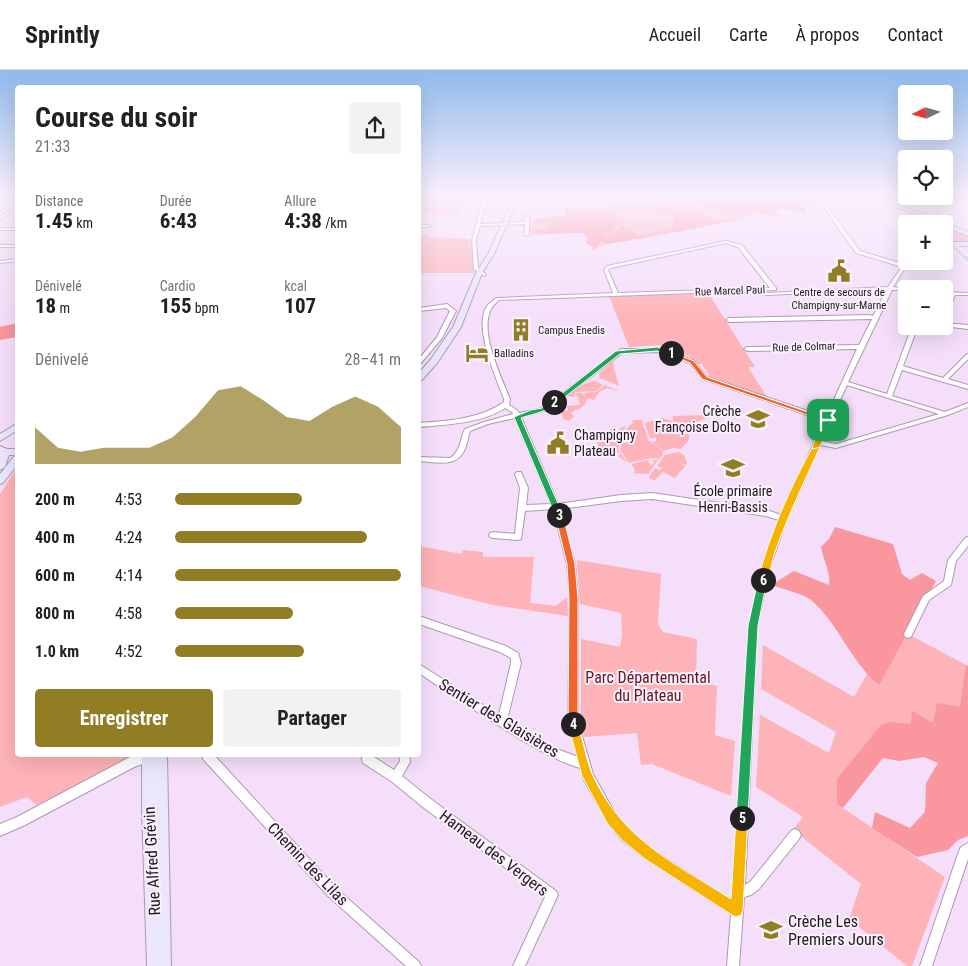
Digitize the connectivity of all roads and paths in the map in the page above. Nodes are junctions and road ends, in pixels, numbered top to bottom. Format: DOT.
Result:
graph roads {
  1 [pos="475,237"];
  2 [pos="499,237"];
  3 [pos="847,237"];
  4 [pos="953,244"];
  5 [pos="968,244"];
  6 [pos="0,246"];
  7 [pos="15,246"];
  8 [pos="953,249"];
  9 [pos="15,260"];
  10 [pos="0,262"];
  11 [pos="898,262"];
  12 [pos="968,263"];
  13 [pos="902,270"];
  14 [pos="482,274"];
  15 [pos="890,288"];
  16 [pos="898,288"];
  17 [pos="616,294"];
  18 [pos="953,294"];
  19 [pos="968,294"];
  20 [pos="712,296"];
  21 [pos="421,309"];
  22 [pos="874,318"];
  23 [pos="729,320"];
  24 [pos="953,326"];
  25 [pos="968,327"];
  26 [pos="912,335"];
  27 [pos="437,341"];
  28 [pos="449,343"];
  29 [pos="861,346"];
  30 [pos="747,349"];
  31 [pos="968,356"];
  32 [pos="421,360"];
  33 [pos="901,368"];
  34 [pos="421,376"];
  35 [pos="944,380"];
  36 [pos="421,383"];
  37 [pos="845,383"];
  38 [pos="968,387"];
  39 [pos="889,396"];
  40 [pos="504,405"];
  41 [pos="968,405"];
  42 [pos="946,414"];
  43 [pos="517,417"];
  44 [pos="459,420"];
  45 [pos="828,420"];
  46 [pos="421,425"];
  47 [pos="15,427"];
  48 [pos="467,430"];
  49 [pos="0,438"];
  50 [pos="818,443"];
  51 [pos="3,450"];
  52 [pos="421,459"];
  53 [pos="15,461"];
  54 [pos="0,467"];
  55 [pos="520,474"];
  56 [pos="0,481"];
  57 [pos="555,506"];
  58 [pos="522,508"];
  59 [pos="783,519"];
  60 [pos="493,535"];
  61 [pos="968,540"];
  62 [pos="421,621"];
  63 [pos="908,634"];
  64 [pos="421,669"];
  65 [pos="502,722"];
  66 [pos="210,757"];
  67 [pos="366,757"];
  68 [pos="404,757"];
  69 [pos="157,758"];
  70 [pos="582,763"];
  71 [pos="395,777"];
  72 [pos="0,830"];
  73 [pos="795,835"];
  74 [pos="968,849"];
  75 [pos="739,890"];
  76 [pos="736,910"];
  77 [pos="155,966"];
  78 [pos="163,966"];
  79 [pos="415,966"];
  80 [pos="519,966"];
  81 [pos="732,966"];
  82 [pos="926,966"];
  1 -- 14 [label="street"];
  2 -- 14 [label="main road"];
  3 -- 11 [label="street"];
  4 -- 5 [label="main road"];
  6 -- 7 [label="street"];
  8 -- 12 [label="main road"];
  9 -- 10 [label="street"];
  13 -- 15 [label="street"];
  14 -- 28 [label="main road"];
  15 -- 16 [label="street"];
  15 -- 20 [label="street"];
  15 -- 22 [label="street"];
  17 -- 17 [label="street, Rue Marcel Paul"];
  17 -- 40 [label="street, Rue Marcel Paul"];
  18 -- 19 [label="street"];
  21 -- 27 [label="street"];
  22 -- 23 [label="street"];
  22 -- 29 [label="street"];
  24 -- 25 [label="street"];
  26 -- 33 [label="street"];
  27 -- 28 [label="street"];
  27 -- 32 [label="street"];
  28 -- 34 [label="main road"];
  28 -- 36 [label="main road"];
  29 -- 30 [label="street, Rue de Colmar"];
  29 -- 37 [label="street"];
  31 -- 35 [label="street"];
  33 -- 35 [label="street"];
  33 -- 39 [label="street"];
  35 -- 38 [label="street"];
  37 -- 39 [label="street"];
  37 -- 45 [label="street"];
  39 -- 42 [label="street"];
  40 -- 43 [label="street"];
  40 -- 44 [label="street"];
  41 -- 42 [label="street"];
  42 -- 50 [label="street"];
  43 -- 45 [label="street"];
  43 -- 48 [label="street"];
  43 -- 57 [label="street"];
  44 -- 46 [label="street"];
  44 -- 48 [label="street"];
  45 -- 50 [label="street"];
  47 -- 49 [label="main road"];
  48 -- 52 [label="street"];
  50 -- 59 [label="street"];
  51 -- 54 [label="main road"];
  53 -- 56 [label="main road"];
  55 -- 58 [label="street"];
  57 -- 58 [label="street"];
  57 -- 59 [label="street"];
  57 -- 70 [label="street"];
  58 -- 60 [label="street"];
  59 -- 75 [label="street"];
  61 -- 63 [label="street"];
  62 -- 65 [label="street"];
  64 -- 65 [label="street, Sentier des Glaisières"];
  65 -- 70 [label="street, Sentier des Glaisières"];
  66 -- 79 [label="street, Chemin des Lilas"];
  67 -- 71 [label="street, Hameau des Vergers"];
  68 -- 71 [label="street"];
  69 -- 72 [label="street"];
  69 -- 77 [label="main road, Rue Alfred Grévin"];
  69 -- 78 [label="main road, Rue Alfred Grévin"];
  70 -- 76 [label="street"];
  71 -- 80 [label="street, Hameau des Vergers"];
  73 -- 75 [label="street"];
  74 -- 82 [label="street"];
  75 -- 76 [label="street"];
  76 -- 81 [label="street"];
}
